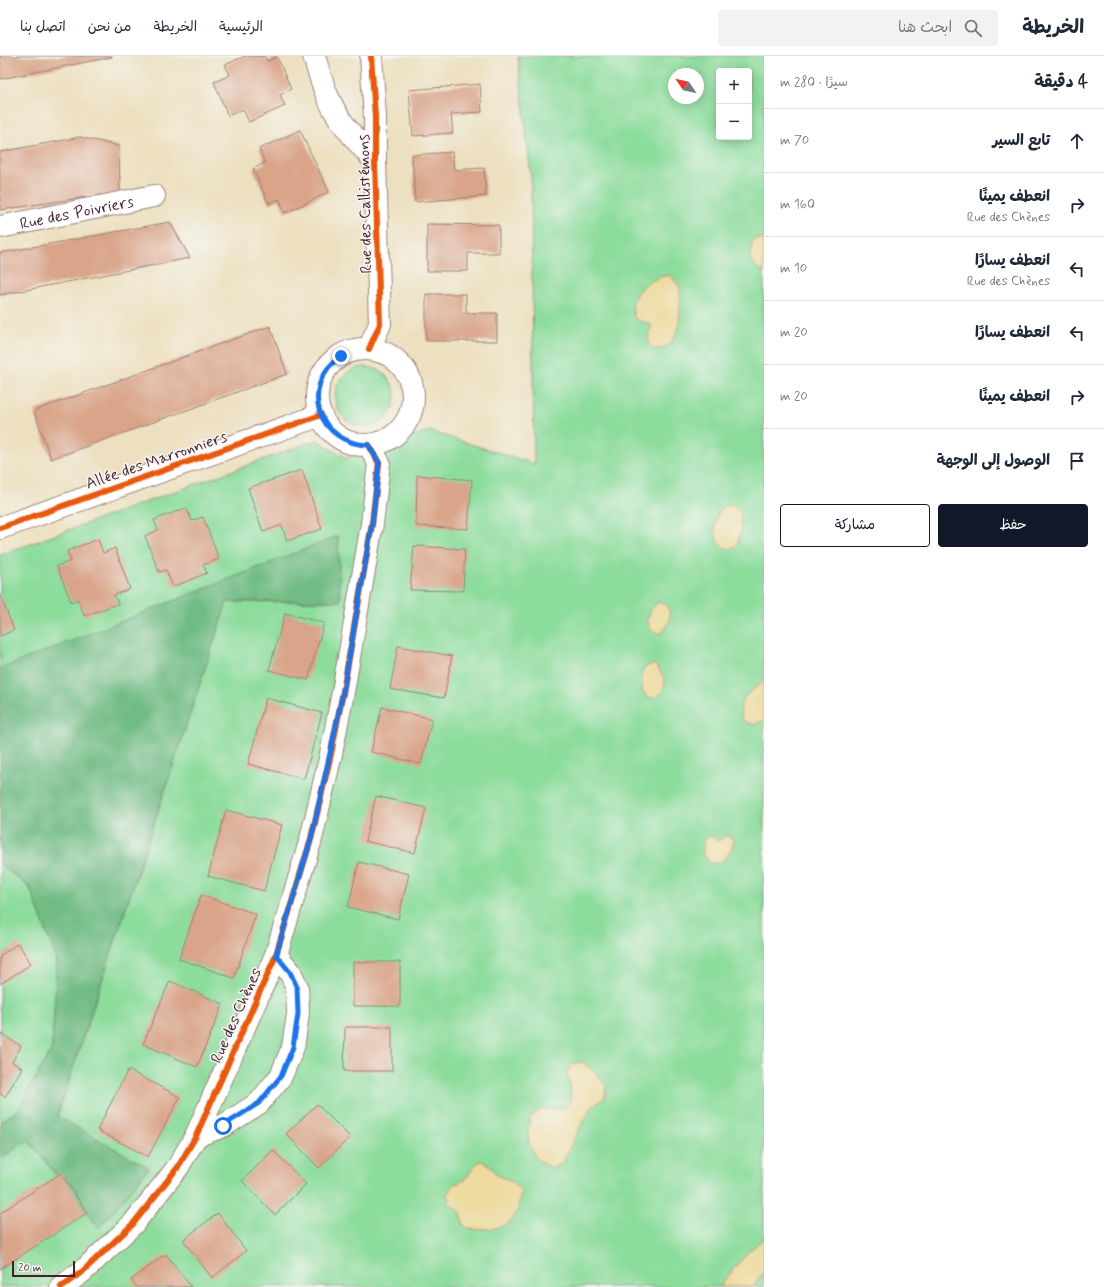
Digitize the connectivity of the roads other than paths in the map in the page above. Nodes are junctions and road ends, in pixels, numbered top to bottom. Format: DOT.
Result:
graph roads {
  1 [pos="314,56"];
  2 [pos="371,56"];
  3 [pos="375,161"];
  4 [pos="154,196"];
  5 [pos="0,227"];
  6 [pos="369,349"];
  7 [pos="321,415"];
  8 [pos="369,445"];
  9 [pos="0,528"];
  10 [pos="276,955"];
  11 [pos="196,1136"];
  12 [pos="61,1287"];
  1 -- 3 [label="street"];
  2 -- 3 [label="street, Rue des Callistémons"];
  3 -- 6 [label="street, Rue des Callistémons"];
  4 -- 5 [label="street, Rue des Poivriers"];
  6 -- 7 [label="street"];
  6 -- 8 [label="street"];
  7 -- 8 [label="street"];
  7 -- 9 [label="street, Allée des Marronniers"];
  8 -- 10 [label="street, Rue des Chènes"];
  10 -- 11 [label="street, Rue des Chènes"];
  10 -- 11 [label="street"];
  11 -- 12 [label="street, Rue des Chènes"];
}
